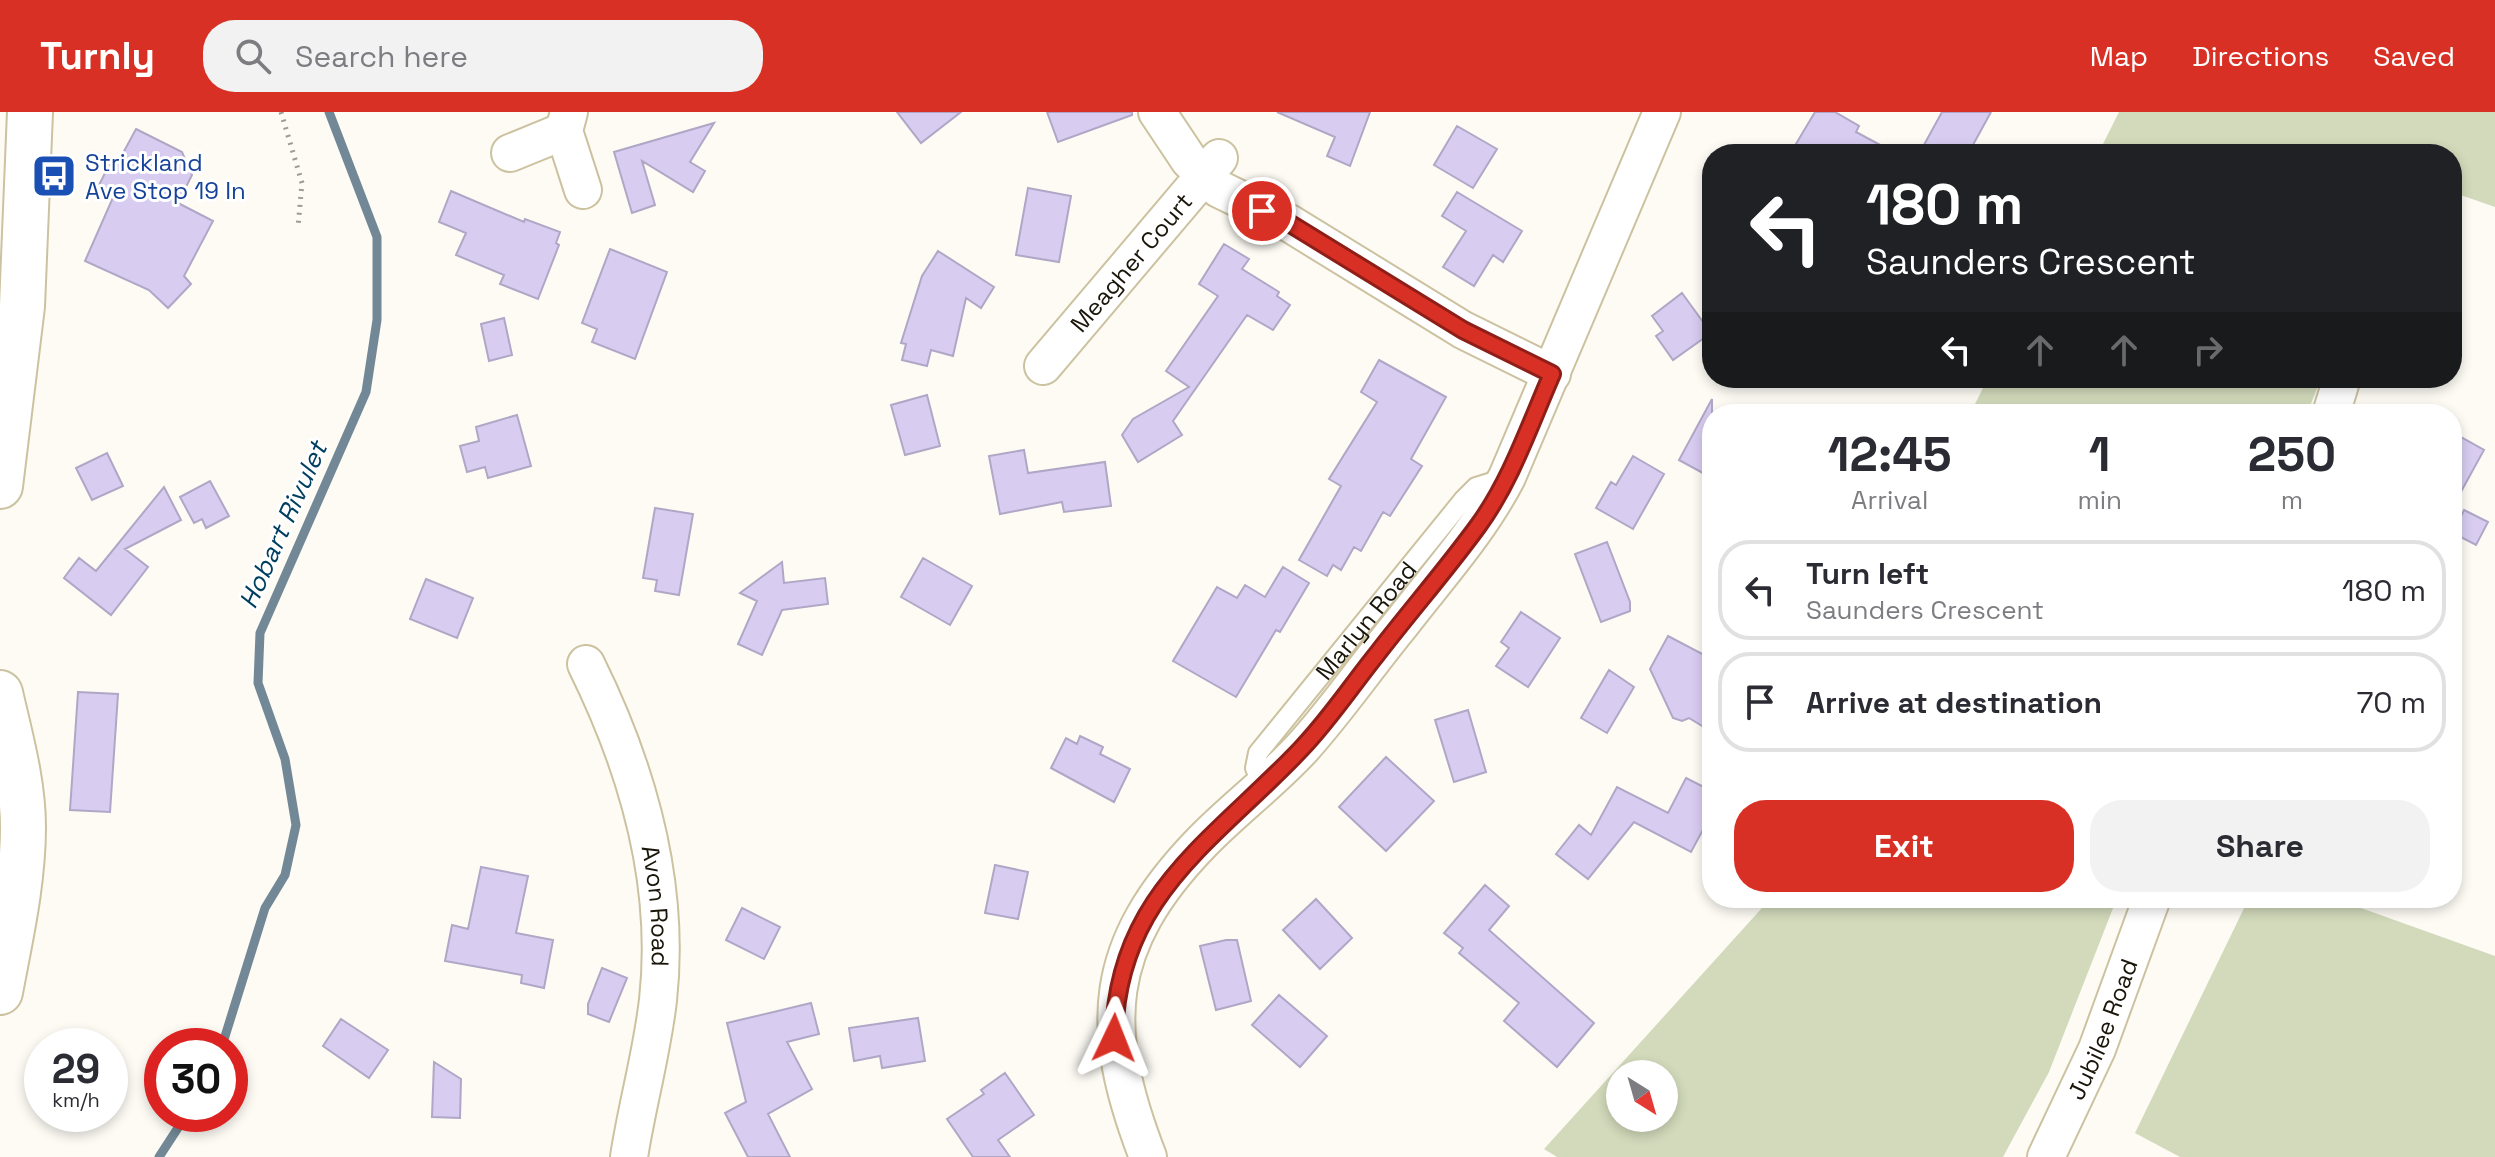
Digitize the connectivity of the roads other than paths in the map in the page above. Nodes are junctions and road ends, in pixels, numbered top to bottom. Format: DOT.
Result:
graph roads {
  1 [pos="30,112"];
  2 [pos="1157,112"];
  3 [pos="1174,112"];
  4 [pos="1662,112"];
  5 [pos="567,122"];
  6 [pos="510,153"];
  7 [pos="1212,166"];
  8 [pos="583,190"];
  9 [pos="1043,366"];
  10 [pos="1552,374"];
  11 [pos="0,486"];
  12 [pos="586,664"];
  13 [pos="0,693"];
  14 [pos="2148,908"];
  15 [pos="0,992"];
  16 [pos="629,1157"];
  17 [pos="1148,1157"];
  18 [pos="2046,1157"];
  1 -- 11 [label="street"];
  2 -- 7 [label="street"];
  3 -- 7 [label="street"];
  4 -- 10 [label="street, Marlyn Road"];
  5 -- 6 [label="street"];
  5 -- 8 [label="street"];
  7 -- 9 [label="street, Meagher Court"];
  7 -- 10 [label="street"];
  10 -- 17 [label="street, Marlyn Road"];
  12 -- 16 [label="street, Avon Road"];
  13 -- 15 [label="street"];
  14 -- 18 [label="street, Jubilee Road"];
}
